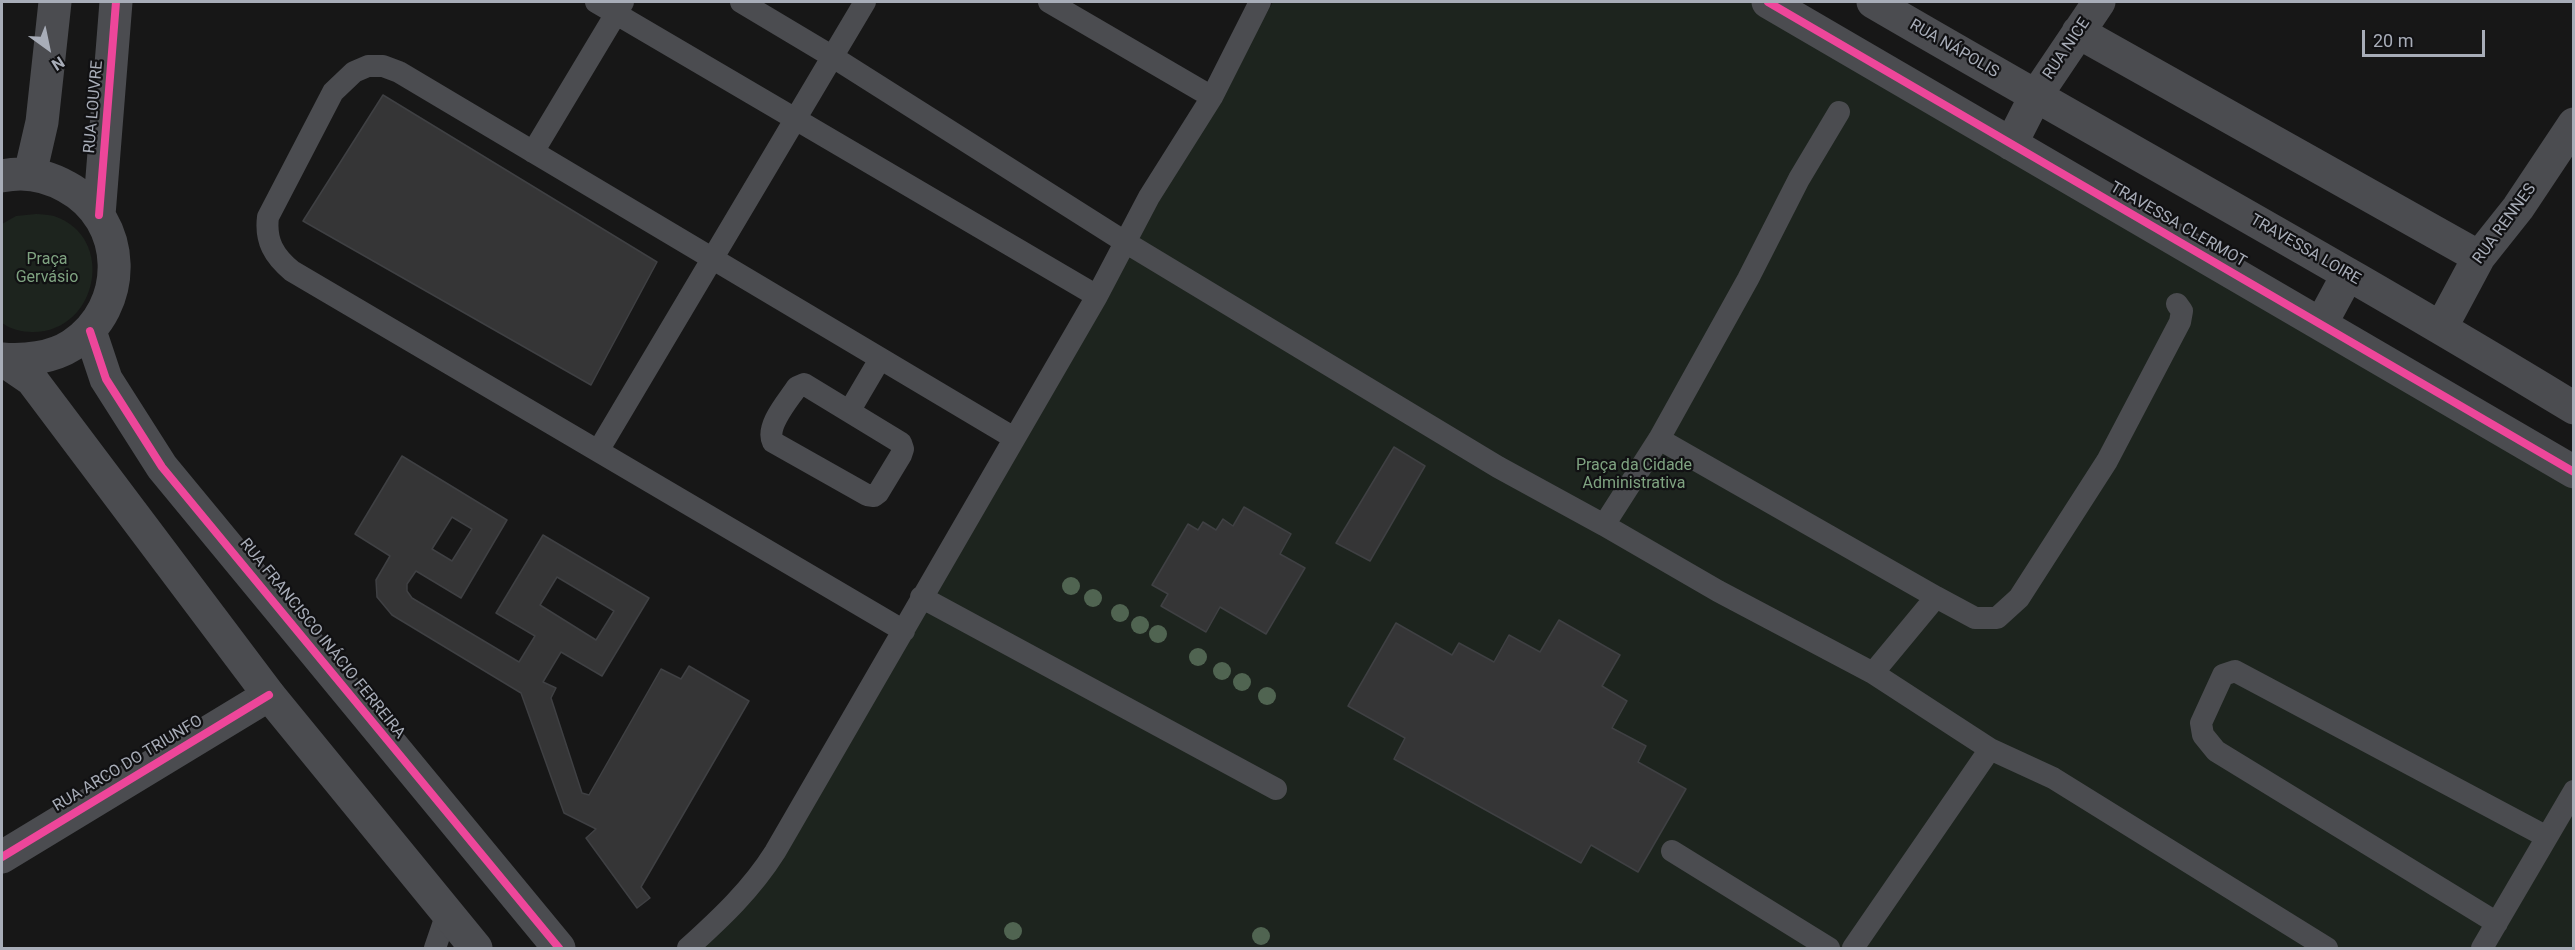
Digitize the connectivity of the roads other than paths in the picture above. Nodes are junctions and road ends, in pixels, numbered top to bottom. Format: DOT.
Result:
graph roads {
  1 [pos="55,2"];
  2 [pos="116,2"];
  3 [pos="596,2"];
  4 [pos="741,2"];
  5 [pos="866,2"];
  6 [pos="1049,2"];
  7 [pos="1260,2"];
  8 [pos="1768,2"];
  9 [pos="1873,2"];
  10 [pos="2099,2"];
  11 [pos="619,7"];
  12 [pos="2078,32"];
  13 [pos="833,57"];
  14 [pos="1212,97"];
  15 [pos="2035,97"];
  16 [pos="1839,112"];
  17 [pos="796,119"];
  18 [pos="2574,124"];
  19 [pos="2011,144"];
  20 [pos="534,152"];
  21 [pos="16,175"];
  22 [pos="99,215"];
  23 [pos="1125,242"];
  24 [pos="2479,257"];
  25 [pos="712,260"];
  26 [pos="2348,274"];
  27 [pos="1097,296"];
  28 [pos="2177,304"];
  29 [pos="2321,324"];
  30 [pos="2441,328"];
  31 [pos="90,331"];
  32 [pos="880,359"];
  33 [pos="2,360"];
  34 [pos="2574,408"];
  35 [pos="850,410"];
  36 [pos="1014,438"];
  37 [pos="1659,439"];
  38 [pos="598,451"];
  39 [pos="2574,472"];
  40 [pos="1604,525"];
  41 [pos="921,597"];
  42 [pos="1936,597"];
  43 [pos="904,631"];
  44 [pos="1873,673"];
  45 [pos="269,695"];
  46 [pos="1990,749"];
  47 [pos="1276,789"];
  48 [pos="2574,791"];
  49 [pos="2547,837"];
  50 [pos="1672,851"];
  51 [pos="2,857"];
  52 [pos="447,913"];
  53 [pos="2497,923"];
  54 [pos="435,948"];
  55 [pos="476,948"];
  56 [pos="559,948"];
  57 [pos="688,948"];
  58 [pos="1829,948"];
  59 [pos="1854,948"];
  60 [pos="2327,948"];
  61 [pos="2482,948"];
  1 -- 21 [label="street"];
  2 -- 22 [label="street, RUA LOUVRE"];
  3 -- 11 [label="lane"];
  4 -- 13 [label="lane"];
  5 -- 13 [label="lane"];
  6 -- 14 [label="lane"];
  7 -- 14 [label="lane"];
  8 -- 19 [label="street, TRAVESSA CLERMOT"];
  9 -- 15 [label="street, RUA NÁPOLIS"];
  10 -- 12 [label="street, RUA NICE"];
  11 -- 17 [label="lane"];
  11 -- 20 [label="lane"];
  12 -- 15 [label="street, RUA NICE"];
  12 -- 24 [label="street"];
  13 -- 17 [label="lane"];
  13 -- 23 [label="lane"];
  14 -- 23 [label="lane"];
  15 -- 19 [label="street, RUA NICE"];
  15 -- 26 [label="street, TRAVESSA LOIRE"];
  16 -- 37 [label="lane"];
  17 -- 25 [label="lane"];
  17 -- 27 [label="lane"];
  18 -- 24 [label="street, RUA RENNES"];
  19 -- 29 [label="street, TRAVESSA CLERMOT"];
  20 -- 25 [label="lane"];
  20 -- 38 [label="lane"];
  21 -- 22 [label="street"];
  22 -- 31 [label="street"];
  23 -- 27 [label="lane"];
  23 -- 40 [label="lane"];
  24 -- 30 [label="street, RUA RENNES"];
  25 -- 32 [label="lane"];
  25 -- 38 [label="lane"];
  26 -- 29 [label="street"];
  26 -- 30 [label="street, TRAVESSA LOIRE"];
  27 -- 36 [label="lane"];
  28 -- 42 [label="lane"];
  29 -- 39 [label="street, TRAVESSA CLERMOT"];
  30 -- 34 [label="street, TRAVESSA LOIRE"];
  31 -- 33 [label="street"];
  31 -- 56 [label="street, RUA FRANCISCO INÁCIO FERREIRA"];
  32 -- 35 [label="lane"];
  32 -- 36 [label="lane"];
  33 -- 45 [label="street"];
  35 -- 35 [label="lane"];
  36 -- 41 [label="lane"];
  37 -- 40 [label="lane"];
  37 -- 42 [label="lane"];
  38 -- 43 [label="lane"];
  40 -- 44 [label="lane"];
  41 -- 43 [label="lane"];
  41 -- 47 [label="lane"];
  42 -- 44 [label="lane"];
  43 -- 57 [label="lane"];
  44 -- 46 [label="lane"];
  45 -- 51 [label="street, RUA ARCO DO TRIUNFO"];
  45 -- 52 [label="street"];
  46 -- 59 [label="lane"];
  46 -- 60 [label="lane"];
  48 -- 49 [label="lane"];
  49 -- 53 [label="lane"];
  49 -- 53 [label="lane"];
  50 -- 58 [label="lane"];
  52 -- 54 [label="lane"];
  52 -- 55 [label="street"];
  53 -- 61 [label="lane"];
}
